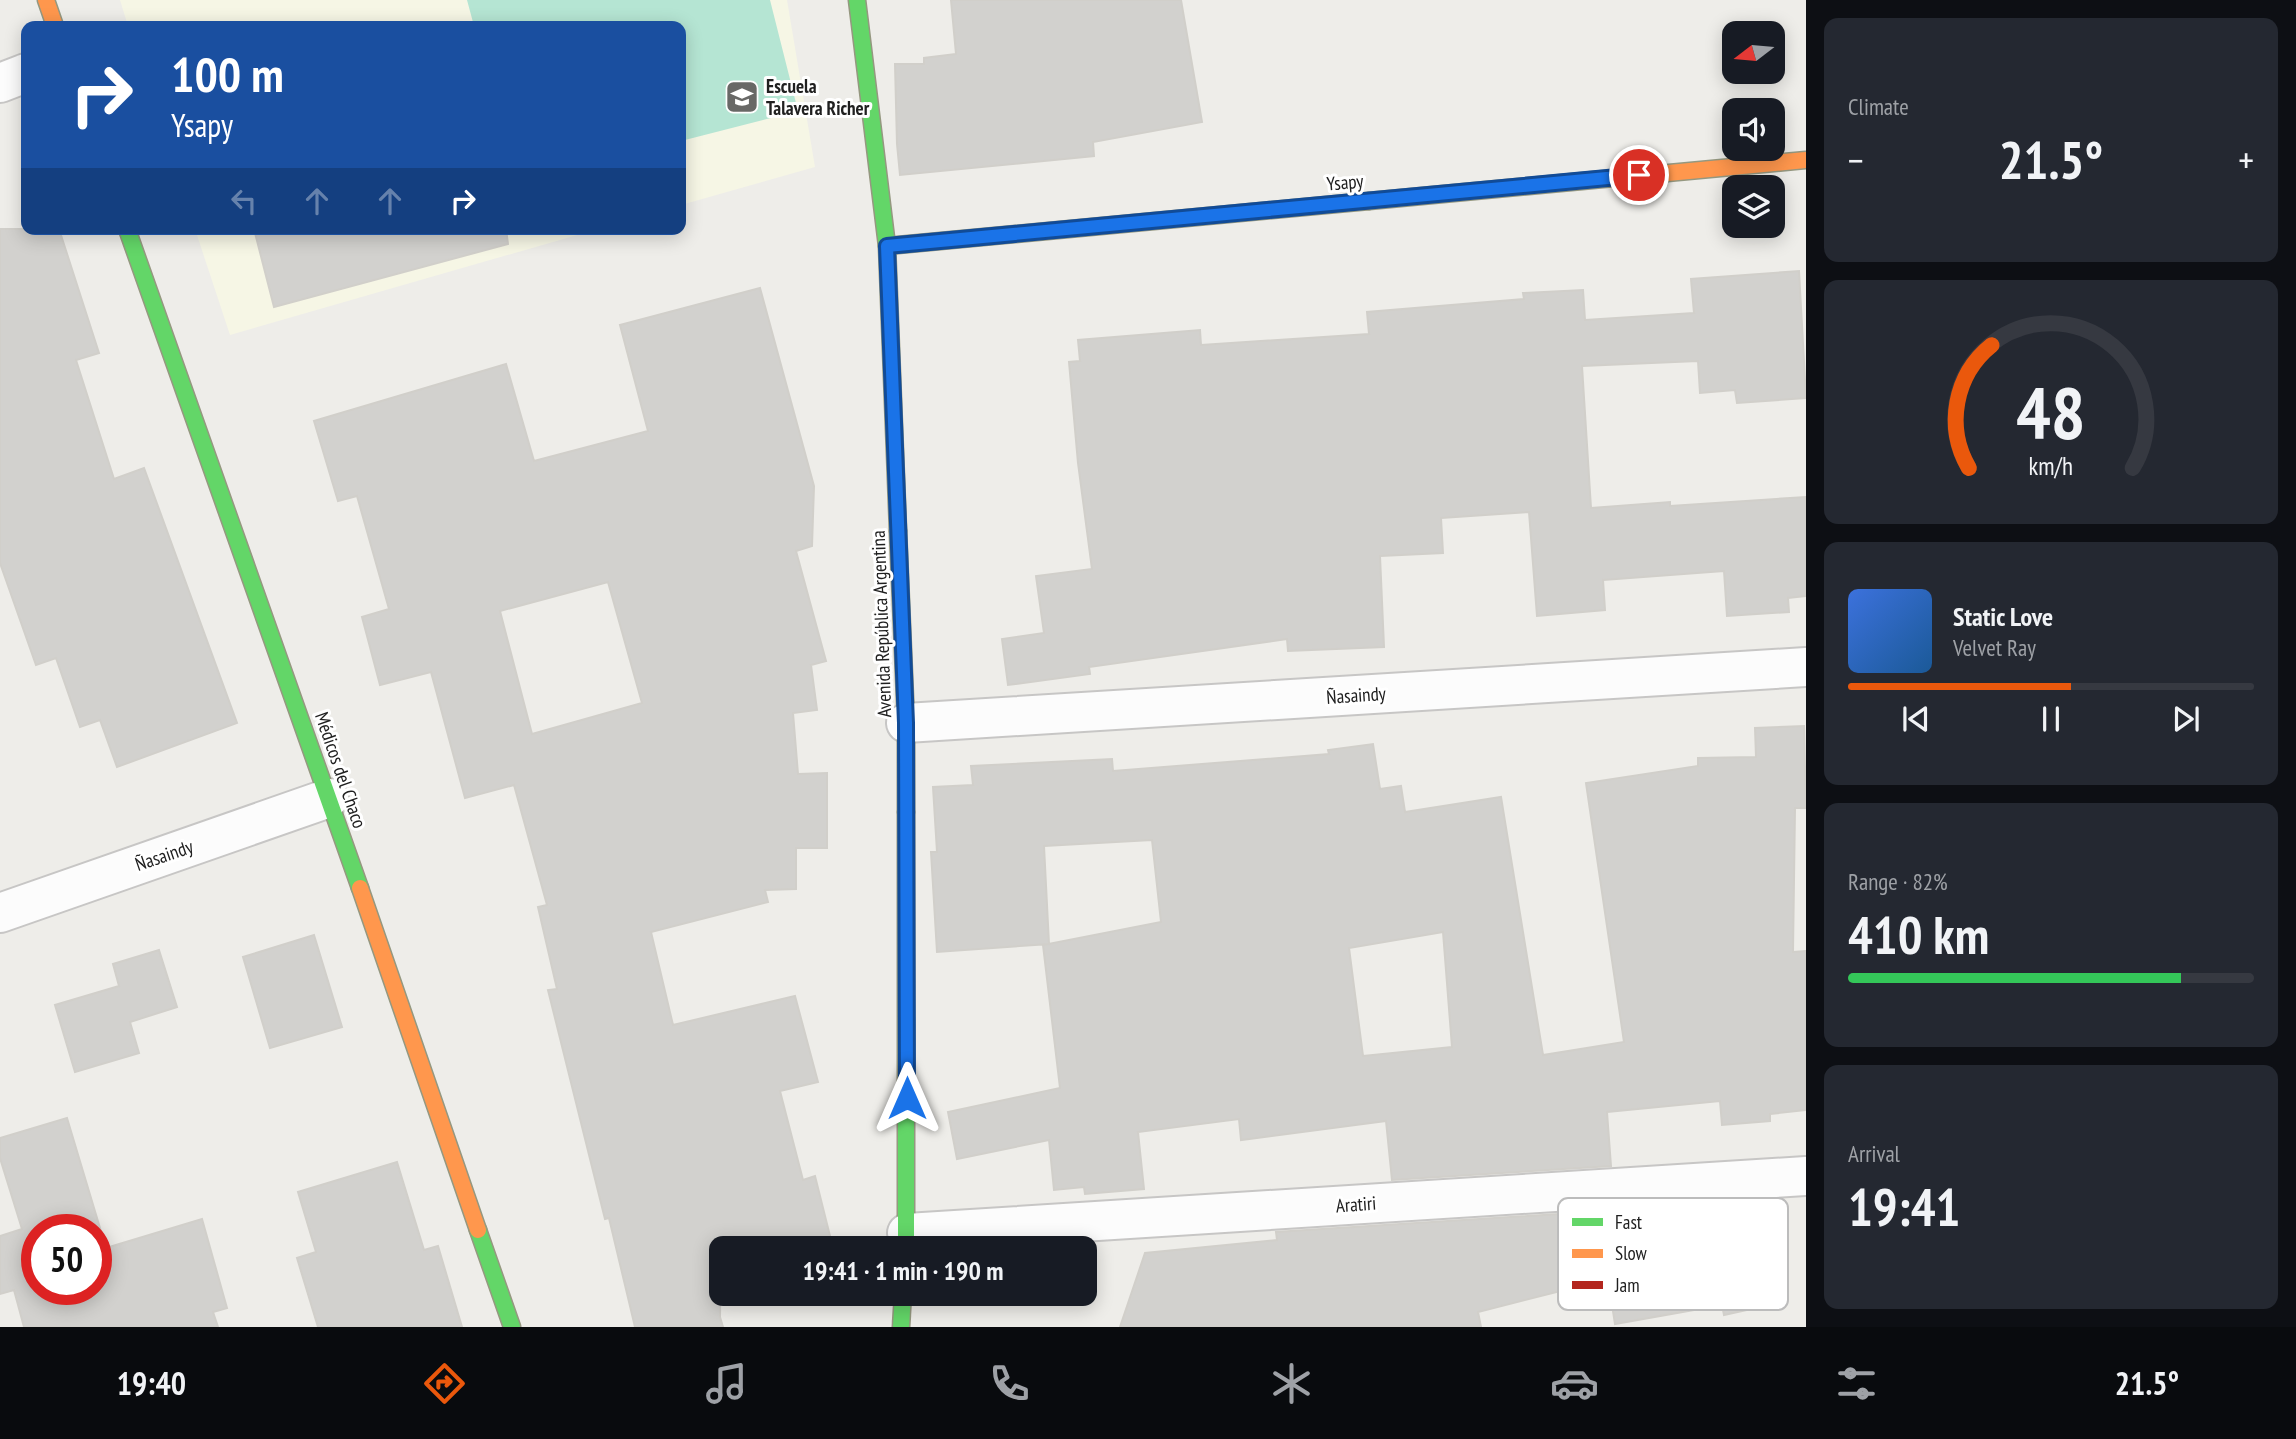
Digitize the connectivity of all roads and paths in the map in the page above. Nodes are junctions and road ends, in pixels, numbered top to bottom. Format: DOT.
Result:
graph roads {
  1 [pos="46,0"];
  2 [pos="857,0"];
  3 [pos="53,21"];
  4 [pos="21,75"];
  5 [pos="0,83"];
  6 [pos="1806,160"];
  7 [pos="129,235"];
  8 [pos="887,246"];
  9 [pos="1806,667"];
  10 [pos="906,723"];
  11 [pos="329,798"];
  12 [pos="0,913"];
  13 [pos="1806,1176"];
  14 [pos="906,1236"];
  15 [pos="962,1236"];
  16 [pos="902,1306"];
  17 [pos="513,1327"];
  18 [pos="901,1327"];
  1 -- 3 [label="main road"];
  2 -- 8 [label="main road, Avenida República Argentina"];
  4 -- 5 [label="street"];
  6 -- 8 [label="main road, Ysapy"];
  7 -- 11 [label="main road, Médicos del Chaco"];
  8 -- 10 [label="main road, Avenida República Argentina"];
  9 -- 10 [label="street, Ñasaindy"];
  10 -- 14 [label="main road, Avenida República Argentina"];
  11 -- 12 [label="street, Ñasaindy"];
  11 -- 17 [label="main road, Médicos del Chaco"];
  13 -- 15 [label="street, Aratiri"];
  16 -- 18 [label="main road"];
}
